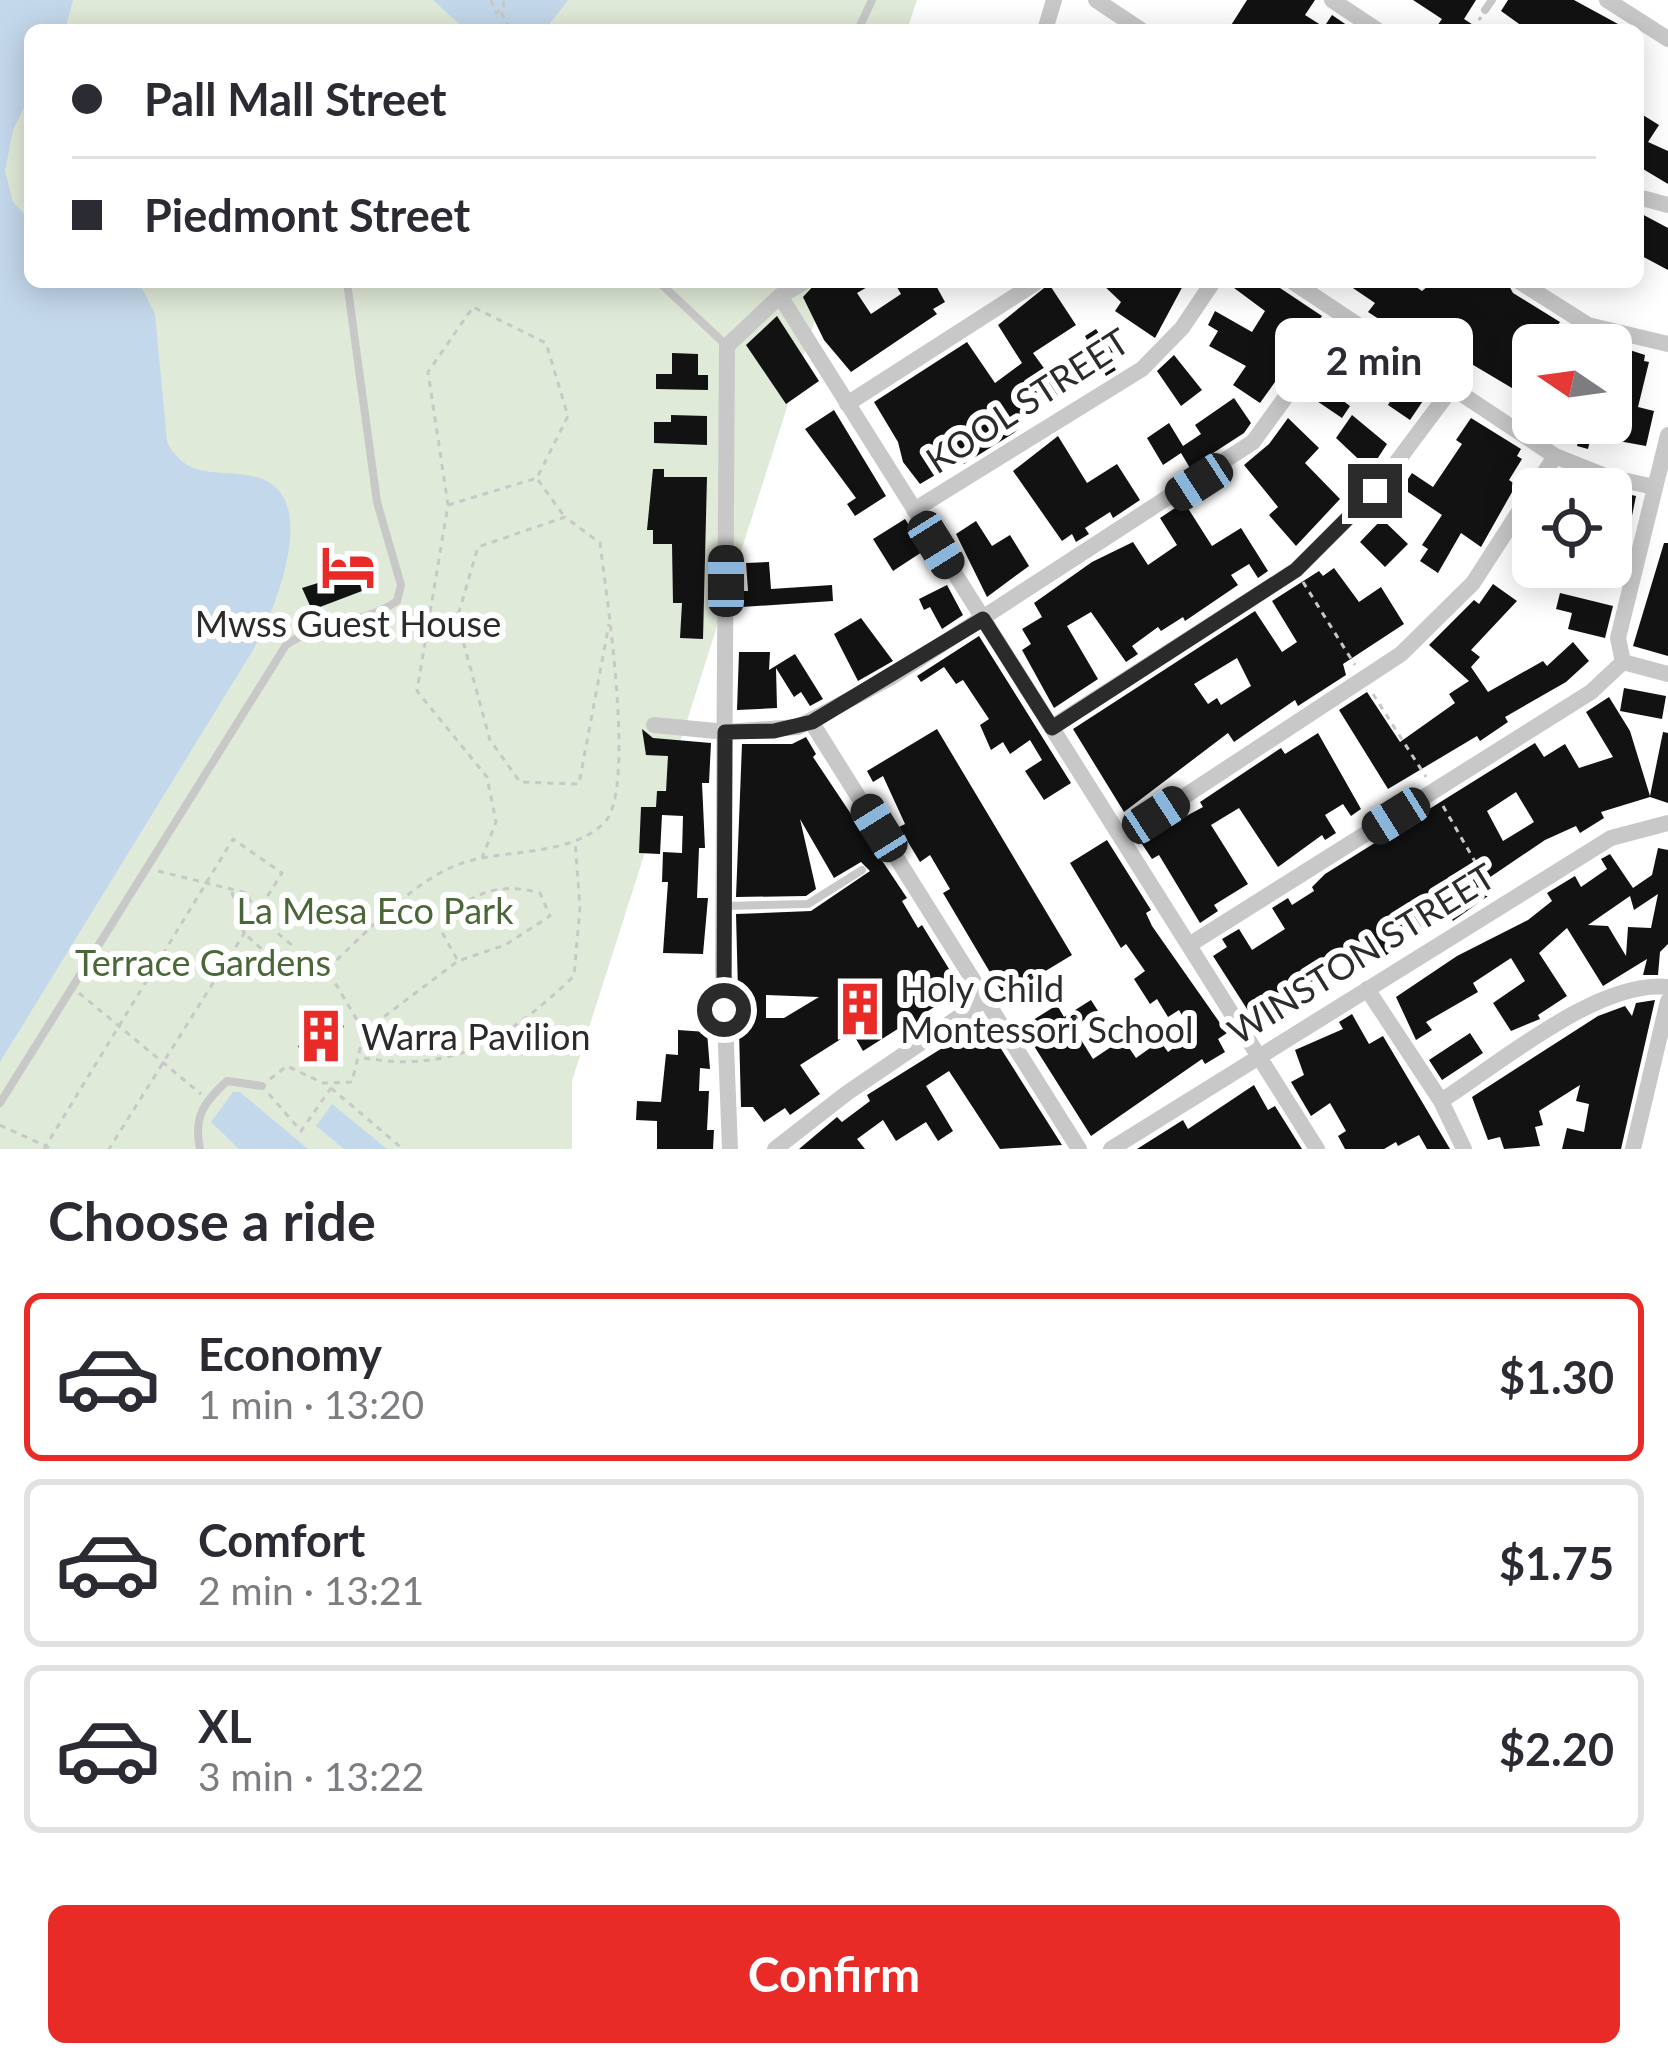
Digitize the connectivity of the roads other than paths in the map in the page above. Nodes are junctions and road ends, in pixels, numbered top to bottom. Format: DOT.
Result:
graph roads {
  1 [pos="1096,0"];
  2 [pos="1332,0"];
  3 [pos="1492,0"];
  4 [pos="1607,0"];
  5 [pos="1485,10"];
  6 [pos="1133,24"];
  7 [pos="1368,24"];
  8 [pos="1668,39"];
  9 [pos="348,288"];
  10 [pos="665,288"];
  11 [pos="794,288"];
  12 [pos="1028,288"];
  13 [pos="1210,288"];
  14 [pos="1302,288"];
  15 [pos="1529,288"];
  16 [pos="780,296"];
  17 [pos="1344,317"];
  18 [pos="1668,344"];
  19 [pos="727,346"];
  20 [pos="1452,388"];
  21 [pos="848,404"];
  22 [pos="1668,435"];
  23 [pos="1555,456"];
  24 [pos="1547,468"];
  25 [pos="1654,487"];
  26 [pos="914,510"];
  27 [pos="1512,522"];
  28 [pos="983,619"];
  29 [pos="1623,662"];
  30 [pos="1668,674"];
  31 [pos="812,722"];
  32 [pos="654,725"];
  33 [pos="1052,728"];
  34 [pos="725,732"];
  35 [pos="1663,828"];
  36 [pos="1121,838"];
  37 [pos="862,870"];
  38 [pos="724,906"];
  39 [pos="1189,945"];
  40 [pos="1668,987"];
  41 [pos="1366,989"];
  42 [pos="984,1000"];
  43 [pos="1668,1001"];
  44 [pos="1258,1055"];
  45 [pos="262,1086"];
  46 [pos="1441,1101"];
  47 [pos="0,1103"];
  48 [pos="200,1149"];
  49 [pos="730,1149"];
  50 [pos="775,1149"];
  51 [pos="1078,1149"];
  52 [pos="1112,1149"];
  53 [pos="1318,1149"];
  54 [pos="1464,1149"];
  55 [pos="1633,1149"];
  1 -- 6 [label="street"];
  2 -- 7 [label="street"];
  3 -- 5 [label="lane"];
  4 -- 8 [label="street"];
  9 -- 47 [label="lane"];
  10 -- 19 [label="lane"];
  11 -- 16 [label="street"];
  12 -- 21 [label="street"];
  13 -- 26 [label="street, KOOL STREET"];
  14 -- 17 [label="street"];
  15 -- 18 [label="street"];
  16 -- 19 [label="street"];
  16 -- 21 [label="street"];
  17 -- 20 [label="street"];
  17 -- 28 [label="street"];
  19 -- 34 [label="street"];
  20 -- 23 [label="street"];
  20 -- 33 [label="street"];
  21 -- 26 [label="street"];
  22 -- 25 [label="street"];
  23 -- 24 [label="street"];
  23 -- 25 [label="street"];
  25 -- 29 [label="street"];
  26 -- 28 [label="street"];
  27 -- 36 [label="street"];
  28 -- 31 [label="street"];
  28 -- 33 [label="street"];
  29 -- 30 [label="street"];
  29 -- 39 [label="street"];
  31 -- 34 [label="street"];
  31 -- 42 [label="street"];
  32 -- 34 [label="street"];
  33 -- 36 [label="street"];
  34 -- 38 [label="street"];
  35 -- 41 [label="street, WINSTON STREET"];
  36 -- 39 [label="street"];
  37 -- 38 [label="lane"];
  38 -- 49 [label="street"];
  39 -- 44 [label="street"];
  40 -- 46 [label="street"];
  41 -- 44 [label="street, WINSTON STREET"];
  41 -- 46 [label="street"];
  42 -- 50 [label="street"];
  42 -- 51 [label="street"];
  43 -- 55 [label="street"];
  44 -- 52 [label="street, WINSTON STREET"];
  44 -- 53 [label="street"];
  45 -- 48 [label="lane"];
  46 -- 54 [label="street"];
}
